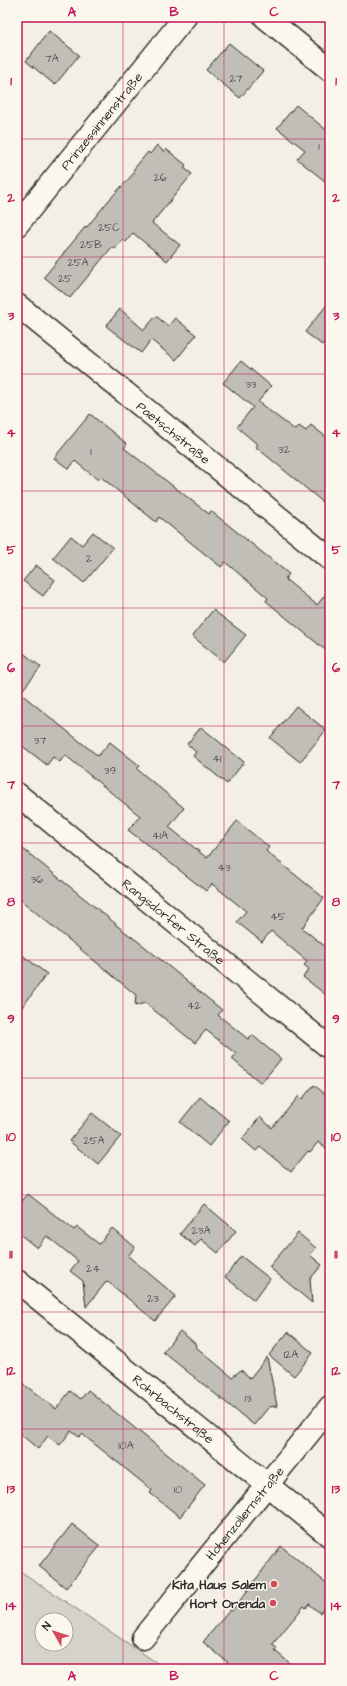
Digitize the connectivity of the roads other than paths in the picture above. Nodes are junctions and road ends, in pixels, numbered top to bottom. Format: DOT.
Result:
graph roads {
  1 [pos="185,17"];
  2 [pos="265,17"];
  3 [pos="330,70"];
  4 [pos="17,225"];
  5 [pos="17,305"];
  6 [pos="330,560"];
  7 [pos="17,794"];
  8 [pos="330,1048"];
  9 [pos="17,1281"];
  10 [pos="330,1407"];
  11 [pos="267,1485"];
  12 [pos="330,1536"];
  13 [pos="143,1638"];
  1 -- 4 [label="street, Prinzessinnenstraße"];
  2 -- 3 [label="street"];
  5 -- 6 [label="street, Paetschstraße"];
  7 -- 8 [label="street, Rangsdorfer Straße"];
  9 -- 11 [label="street, Rohrbachstraße"];
  10 -- 11 [label="street, Hohenzollernstraße"];
  11 -- 12 [label="street, Rohrbachstraße"];
  11 -- 13 [label="street, Hohenzollernstraße"];
}
